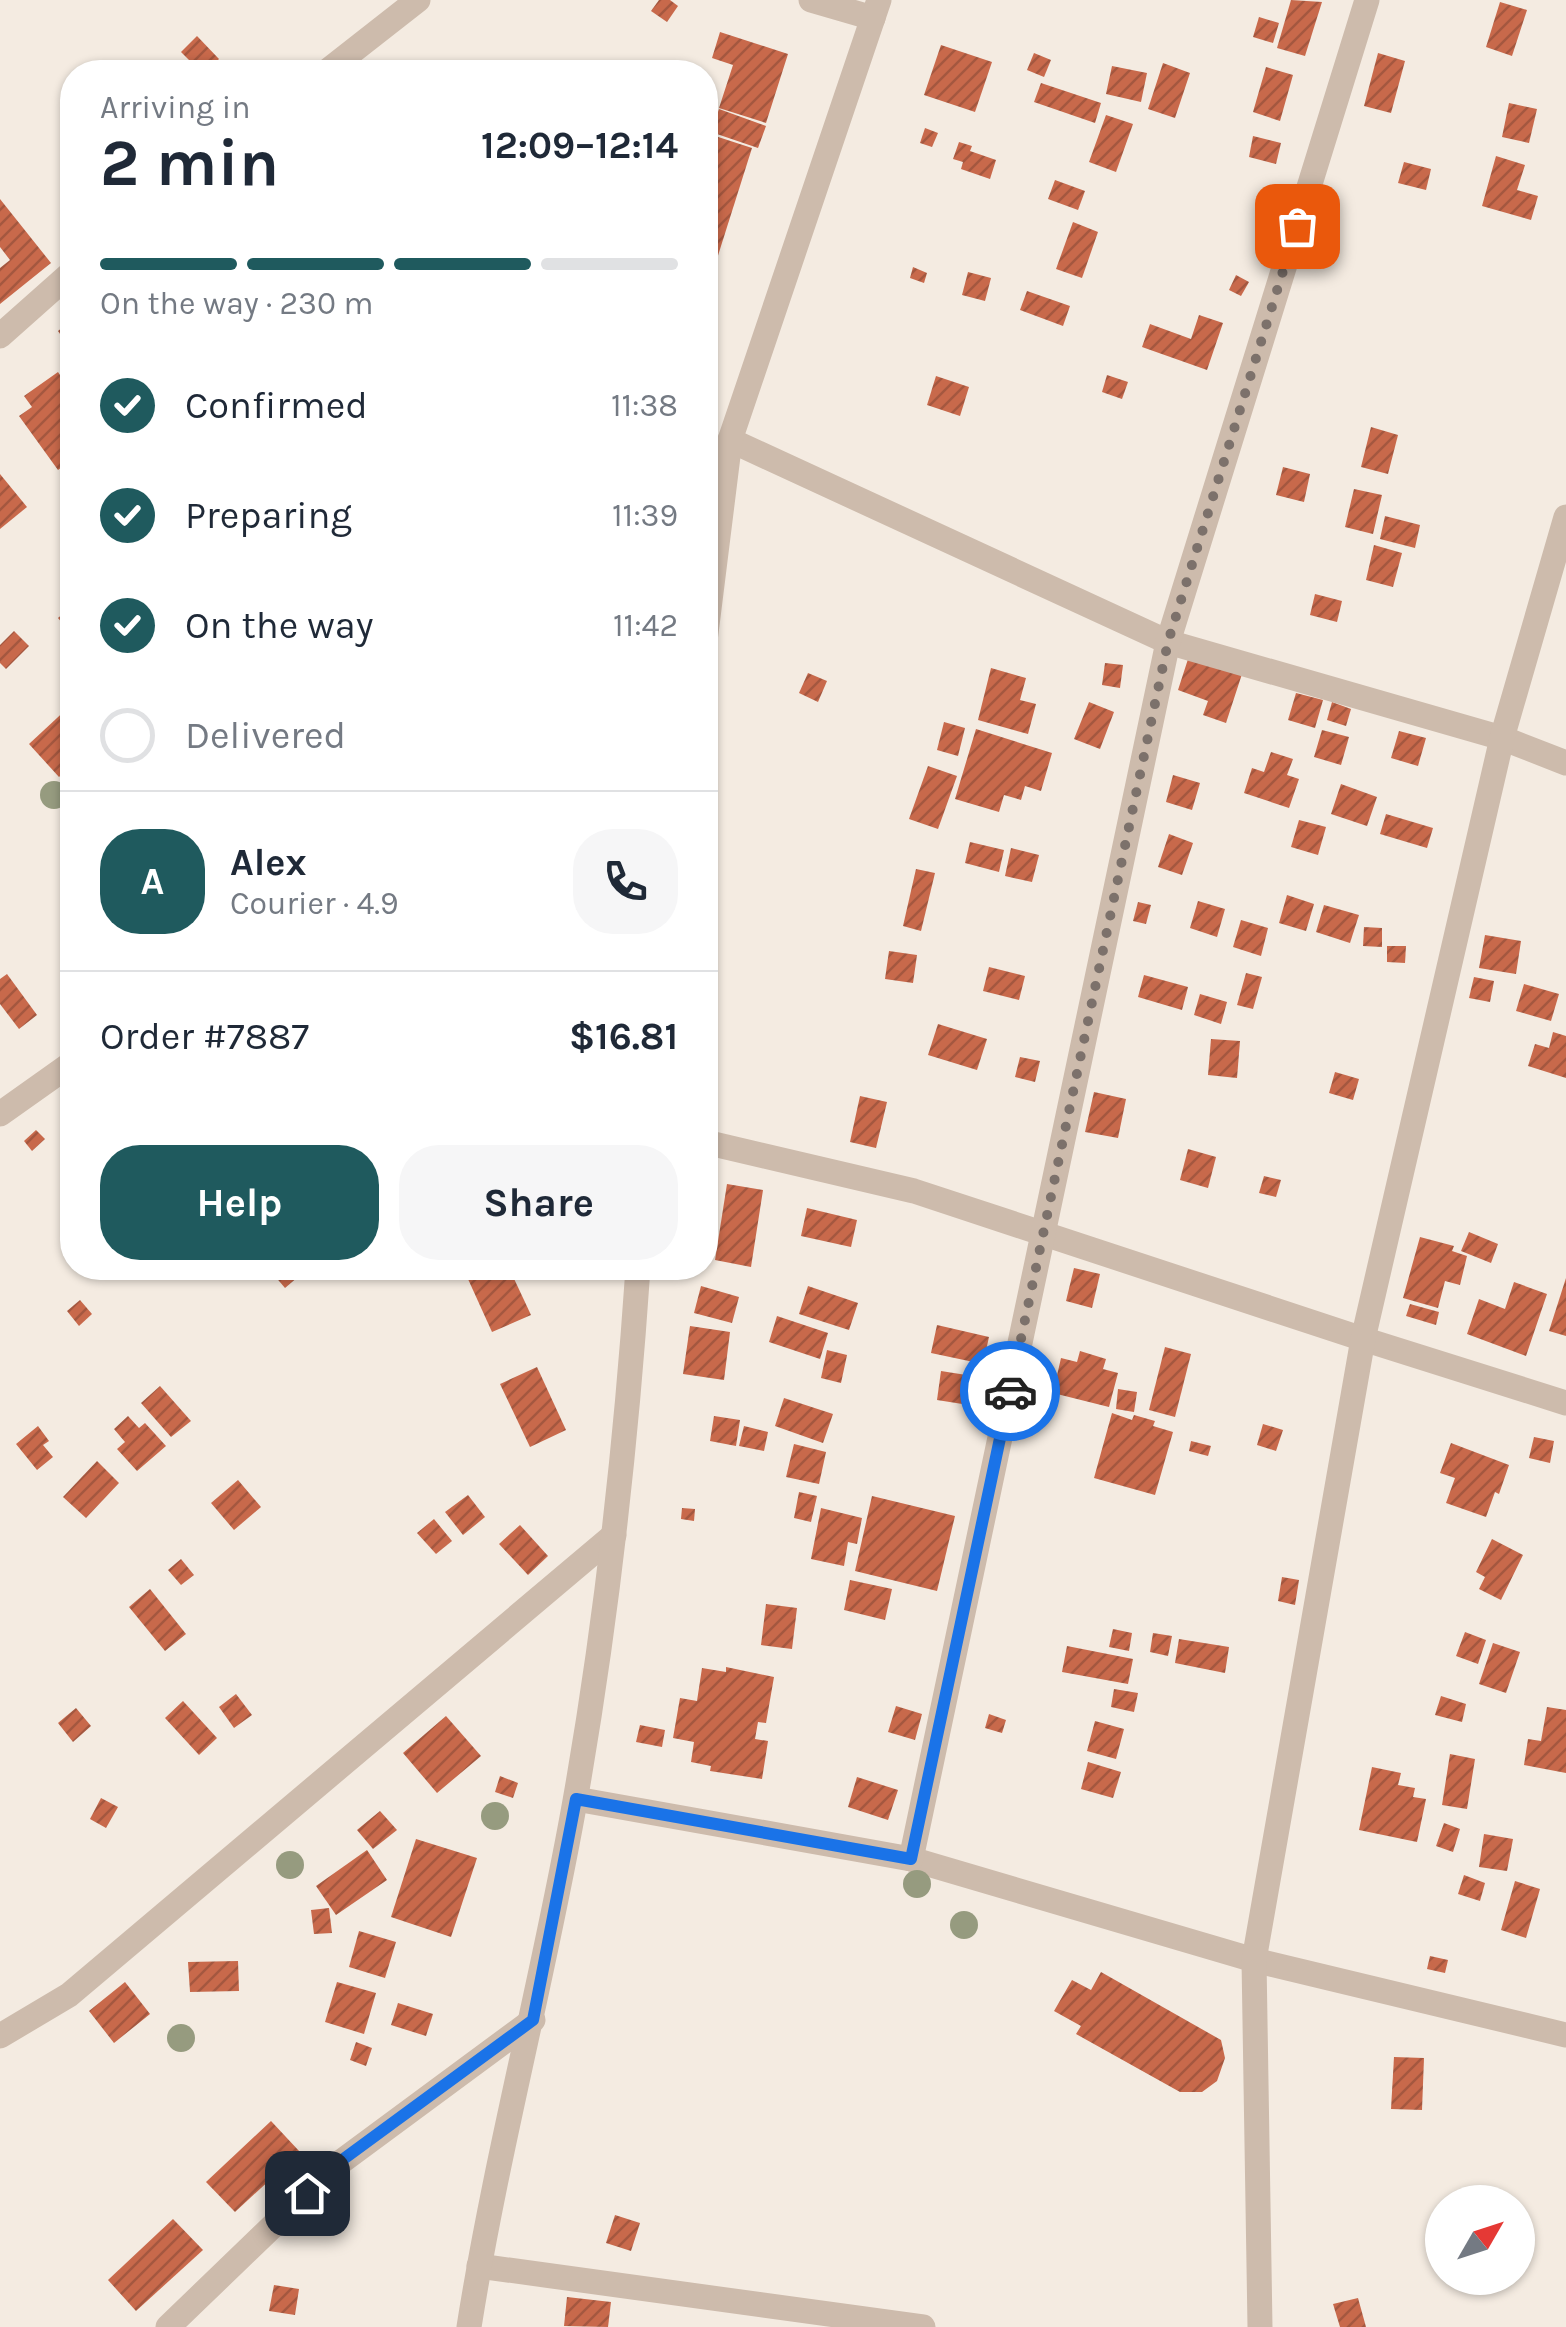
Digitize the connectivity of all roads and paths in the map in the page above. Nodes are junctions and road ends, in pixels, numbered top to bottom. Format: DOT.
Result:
graph roads {
  1 [pos="418,0"];
  2 [pos="810,0"];
  3 [pos="1368,0"];
  4 [pos="876,9"];
  5 [pos="341,60"];
  6 [pos="60,283"];
  7 [pos="0,336"];
  8 [pos="730,440"];
  9 [pos="1566,517"];
  10 [pos="718,536"];
  11 [pos="1168,642"];
  12 [pos="1502,738"];
  13 [pos="1566,764"];
  14 [pos="60,1072"];
  15 [pos="0,1114"];
  16 [pos="718,1145"];
  17 [pos="1044,1232"];
  18 [pos="637,1280"];
  19 [pos="1363,1340"];
  20 [pos="1566,1402"];
  21 [pos="614,1535"];
  22 [pos="576,1799"];
  23 [pos="911,1859"];
  24 [pos="1254,1960"];
  25 [pos="533,2020"];
  26 [pos="1566,2035"];
  27 [pos="0,2036"];
  28 [pos="478,2266"];
  29 [pos="168,2327"];
  30 [pos="469,2327"];
  31 [pos="923,2327"];
  32 [pos="1260,2327"];
  1 -- 5 [label="street"];
  2 -- 4 [label="street"];
  3 -- 11 [label="street"];
  4 -- 8 [label="street"];
  6 -- 7 [label="street"];
  8 -- 10 [label="street"];
  8 -- 11 [label="street"];
  9 -- 12 [label="street"];
  11 -- 12 [label="street"];
  11 -- 17 [label="street"];
  12 -- 13 [label="street"];
  12 -- 19 [label="street"];
  14 -- 15 [label="street"];
  16 -- 17 [label="street"];
  17 -- 19 [label="street"];
  17 -- 23 [label="street"];
  18 -- 21 [label="street"];
  19 -- 20 [label="street"];
  19 -- 24 [label="street"];
  21 -- 22 [label="street"];
  21 -- 27 [label="street"];
  22 -- 23 [label="street"];
  22 -- 25 [label="street"];
  23 -- 24 [label="street"];
  24 -- 26 [label="street"];
  24 -- 32 [label="street"];
  25 -- 28 [label="street"];
  25 -- 29 [label="street"];
  28 -- 30 [label="street"];
  28 -- 31 [label="street"];
}
